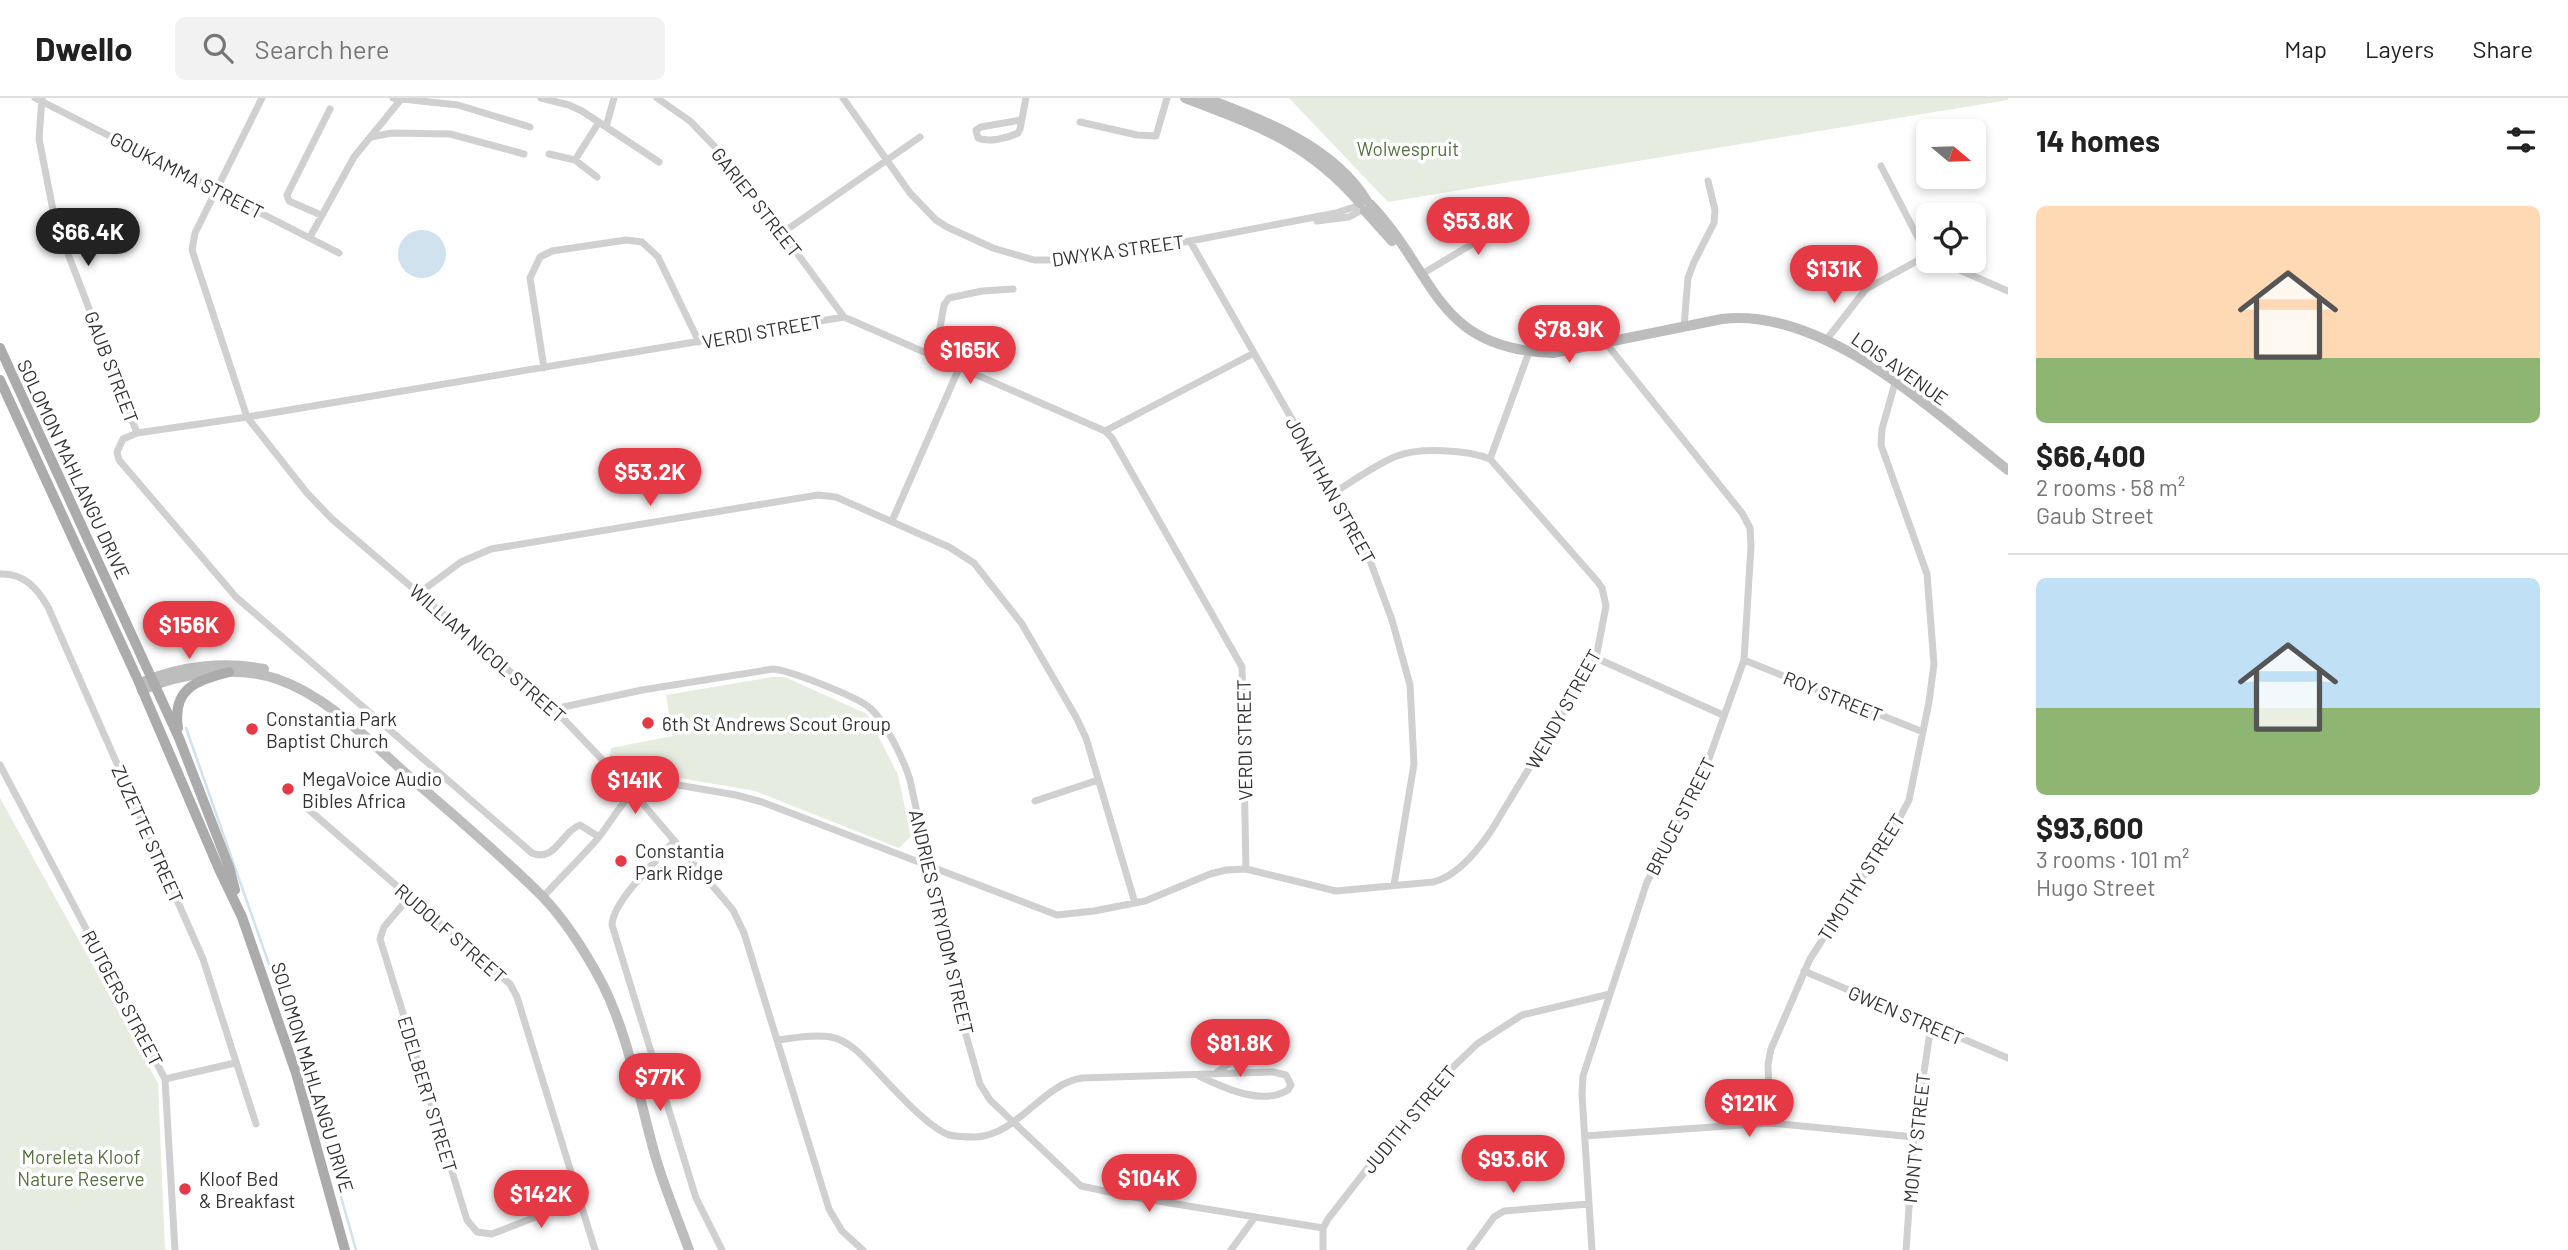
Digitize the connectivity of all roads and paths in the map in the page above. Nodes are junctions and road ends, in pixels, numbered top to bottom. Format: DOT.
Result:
graph roads {
  1 [pos="262,98"];
  2 [pos="399,98"];
  3 [pos="541,98"];
  4 [pos="614,98"];
  5 [pos="657,98"];
  6 [pos="843,98"];
  7 [pos="1026,98"];
  8 [pos="1167,98"];
  9 [pos="1185,98"];
  10 [pos="1205,98"];
  11 [pos="39,99"];
  12 [pos="331,109"];
  13 [pos="1021,120"];
  14 [pos="1080,122"];
  15 [pos="602,125"];
  16 [pos="530,127"];
  17 [pos="372,137"];
  18 [pos="920,137"];
  19 [pos="524,154"];
  20 [pos="549,154"];
  21 [pos="575,160"];
  22 [pos="886,160"];
  23 [pos="659,162"];
  24 [pos="1881,166"];
  25 [pos="597,177"];
  26 [pos="1709,181"];
  27 [pos="216,189"];
  28 [pos="1364,206"];
  29 [pos="321,215"];
  30 [pos="1519,216"];
  31 [pos="782,233"];
  32 [pos="1916,234"];
  33 [pos="310,237"];
  34 [pos="1190,241"];
  35 [pos="339,253"];
  36 [pos="1916,262"];
  37 [pos="1420,272"];
  38 [pos="1967,273"];
  39 [pos="1013,289"];
  40 [pos="2008,291"];
  41 [pos="844,317"];
  42 [pos="1685,326"];
  43 [pos="1827,339"];
  44 [pos="699,342"];
  45 [pos="1605,342"];
  46 [pos="0,348"];
  47 [pos="1529,352"];
  48 [pos="1254,353"];
  49 [pos="935,356"];
  50 [pos="960,366"];
  51 [pos="544,368"];
  52 [pos="0,380"];
  53 [pos="1895,383"];
  54 [pos="247,417"];
  55 [pos="1105,431"];
  56 [pos="137,433"];
  57 [pos="1490,459"];
  58 [pos="2008,470"];
  59 [pos="1335,492"];
  60 [pos="892,521"];
  61 [pos="0,574"];
  62 [pos="419,593"];
  63 [pos="1596,658"];
  64 [pos="1744,660"];
  65 [pos="229,672"];
  66 [pos="153,682"];
  67 [pos="141,687"];
  68 [pos="332,709"];
  69 [pos="554,709"];
  70 [pos="1723,715"];
  71 [pos="1923,732"];
  72 [pos="179,738"];
  73 [pos="0,765"];
  74 [pos="1098,779"];
  75 [pos="634,792"];
  76 [pos="1035,801"];
  77 [pos="308,808"];
  78 [pos="598,837"];
  79 [pos="674,841"];
  80 [pos="929,867"];
  81 [pos="1245,869"];
  82 [pos="1394,885"];
  83 [pos="410,896"];
  84 [pos="543,897"];
  85 [pos="1135,903"];
  86 [pos="242,917"];
  87 [pos="1804,971"];
  88 [pos="1610,994"];
  89 [pos="1931,1026"];
  90 [pos="1238,1039"];
  91 [pos="777,1040"];
  92 [pos="2008,1058"];
  93 [pos="235,1063"];
  94 [pos="1213,1075"];
  95 [pos="1199,1076"];
  96 [pos="165,1079"];
  97 [pos="1012,1121"];
  98 [pos="1770,1123"];
  99 [pos="256,1124"];
  100 [pos="1585,1136"];
  101 [pos="1914,1137"];
  102 [pos="579,1200"];
  103 [pos="1589,1204"];
  104 [pos="1255,1217"];
  105 [pos="1323,1228"];
  106 [pos="175,1250"];
  107 [pos="345,1250"];
  108 [pos="595,1250"];
  109 [pos="689,1250"];
  110 [pos="722,1250"];
  111 [pos="863,1250"];
  112 [pos="1231,1250"];
  113 [pos="1323,1250"];
  114 [pos="1471,1250"];
  115 [pos="1592,1250"];
  116 [pos="1906,1250"];
  1 -- 27 [label="street, WILLIAM NICOL STREET"];
  2 -- 16 [label="street"];
  2 -- 17 [label="street"];
  3 -- 15 [label="street"];
  4 -- 15 [label="street"];
  5 -- 31 [label="street, GARIEP STREET"];
  6 -- 22 [label="street, DWYKA STREET"];
  7 -- 13 [label="street"];
  8 -- 14 [label="street"];
  9 -- 28 [label="street, LOIS AVENUE"];
  10 -- 28 [label="street, LOIS AVENUE"];
  11 -- 27 [label="street, GOUKAMMA STREET"];
  11 -- 56 [label="street, GAUB STREET"];
  12 -- 29 [label="street"];
  13 -- 13 [label="street"];
  15 -- 21 [label="street"];
  15 -- 23 [label="street"];
  17 -- 19 [label="street"];
  17 -- 29 [label="street"];
  18 -- 22 [label="street"];
  20 -- 21 [label="street"];
  21 -- 25 [label="street"];
  22 -- 31 [label="street"];
  22 -- 34 [label="street, DWYKA STREET"];
  24 -- 32 [label="street"];
  26 -- 42 [label="street"];
  27 -- 33 [label="street, GOUKAMMA STREET"];
  27 -- 54 [label="street, WILLIAM NICOL STREET"];
  28 -- 34 [label="street, DWYKA STREET"];
  28 -- 37 [label="street, LOIS AVENUE"];
  29 -- 33 [label="street"];
  30 -- 37 [label="street"];
  31 -- 41 [label="street, GARIEP STREET"];
  33 -- 35 [label="street, GOUKAMMA STREET"];
  34 -- 48 [label="street, JONATHAN STREET"];
  36 -- 43 [label="street"];
  37 -- 47 [label="street, LOIS AVENUE"];
  38 -- 40 [label="street"];
  39 -- 49 [label="street"];
  41 -- 44 [label="street, VERDI STREET"];
  41 -- 49 [label="street, VERDI STREET"];
  42 -- 43 [label="street, LOIS AVENUE"];
  42 -- 45 [label="street, LOIS AVENUE"];
  43 -- 53 [label="street, LOIS AVENUE"];
  44 -- 51 [label="street, VERDI STREET"];
  44 -- 51 [label="street"];
  45 -- 47 [label="street, LOIS AVENUE"];
  45 -- 64 [label="street, BRUCE STREET"];
  46 -- 66 [label="main road, SOLOMON MAHLANGU DRIVE"];
  47 -- 57 [label="street"];
  48 -- 55 [label="street"];
  48 -- 59 [label="street, JONATHAN STREET"];
  49 -- 50 [label="street, VERDI STREET"];
  50 -- 55 [label="street, VERDI STREET"];
  50 -- 60 [label="street"];
  51 -- 54 [label="street, VERDI STREET"];
  52 -- 67 [label="main road, SOLOMON MAHLANGU DRIVE"];
  53 -- 58 [label="street, LOIS AVENUE"];
  53 -- 71 [label="street, TIMOTHY STREET"];
  54 -- 56 [label="street, VERDI STREET"];
  54 -- 62 [label="street, WILLIAM NICOL STREET"];
  55 -- 81 [label="street, VERDI STREET"];
  56 -- 78 [label="street"];
  57 -- 59 [label="street"];
  57 -- 63 [label="street, WENDY STREET"];
  59 -- 82 [label="street, JONATHAN STREET"];
  60 -- 62 [label="street"];
  60 -- 74 [label="street"];
  61 -- 93 [label="street, ZUZETTE STREET"];
  62 -- 69 [label="street, WILLIAM NICOL STREET"];
  63 -- 70 [label="street"];
  63 -- 82 [label="street, WENDY STREET"];
  64 -- 70 [label="street, BRUCE STREET"];
  64 -- 71 [label="street, ROY STREET"];
  65 -- 66 [label="street"];
  65 -- 68 [label="street"];
  65 -- 72 [label="main road"];
  66 -- 67 [label="street"];
  66 -- 68 [label="street"];
  66 -- 72 [label="main road, SOLOMON MAHLANGU DRIVE"];
  67 -- 86 [label="main road, SOLOMON MAHLANGU DRIVE"];
  68 -- 84 [label="street"];
  69 -- 75 [label="street, WILLIAM NICOL STREET"];
  69 -- 80 [label="street, ANDRIES STRYDOM STREET"];
  70 -- 88 [label="street, BRUCE STREET"];
  71 -- 87 [label="street, TIMOTHY STREET"];
  72 -- 86 [label="main road, SOLOMON MAHLANGU DRIVE"];
  73 -- 96 [label="street, RUTGERS STREET"];
  74 -- 76 [label="street"];
  74 -- 85 [label="street"];
  75 -- 78 [label="street"];
  75 -- 79 [label="street, WILLIAM NICOL STREET"];
  75 -- 80 [label="street"];
  77 -- 83 [label="street, RUDOLF STREET"];
  78 -- 84 [label="street"];
  79 -- 91 [label="street, WILLIAM NICOL STREET"];
  79 -- 110 [label="street"];
  80 -- 85 [label="street"];
  80 -- 97 [label="street, ANDRIES STRYDOM STREET"];
  81 -- 82 [label="street, WENDY STREET"];
  81 -- 85 [label="street"];
  83 -- 102 [label="street, RUDOLF STREET"];
  83 -- 102 [label="street, EDELBERT STREET"];
  84 -- 109 [label="street"];
  86 -- 107 [label="main road, SOLOMON MAHLANGU DRIVE"];
  87 -- 89 [label="street, GWEN STREET"];
  87 -- 98 [label="street, TIMOTHY STREET"];
  88 -- 100 [label="street, BRUCE STREET"];
  88 -- 105 [label="street, JUDITH STREET"];
  89 -- 92 [label="street, GWEN STREET"];
  89 -- 101 [label="street, MONTY STREET"];
  90 -- 94 [label="street"];
  91 -- 97 [label="street"];
  91 -- 111 [label="street, WILLIAM NICOL STREET"];
  93 -- 96 [label="street"];
  93 -- 99 [label="street, ZUZETTE STREET"];
  94 -- 95 [label="street"];
  94 -- 95 [label="street"];
  95 -- 97 [label="street"];
  96 -- 106 [label="street, RUTGERS STREET"];
  97 -- 104 [label="street, ANDRIES STRYDOM STREET"];
  98 -- 100 [label="street"];
  98 -- 101 [label="street"];
  100 -- 103 [label="street, BRUCE STREET"];
  101 -- 116 [label="street, MONTY STREET"];
  102 -- 108 [label="street, RUDOLF STREET"];
  103 -- 114 [label="street"];
  103 -- 115 [label="street, BRUCE STREET"];
  104 -- 105 [label="street, ANDRIES STRYDOM STREET"];
  104 -- 112 [label="street"];
  105 -- 113 [label="street"];
}
